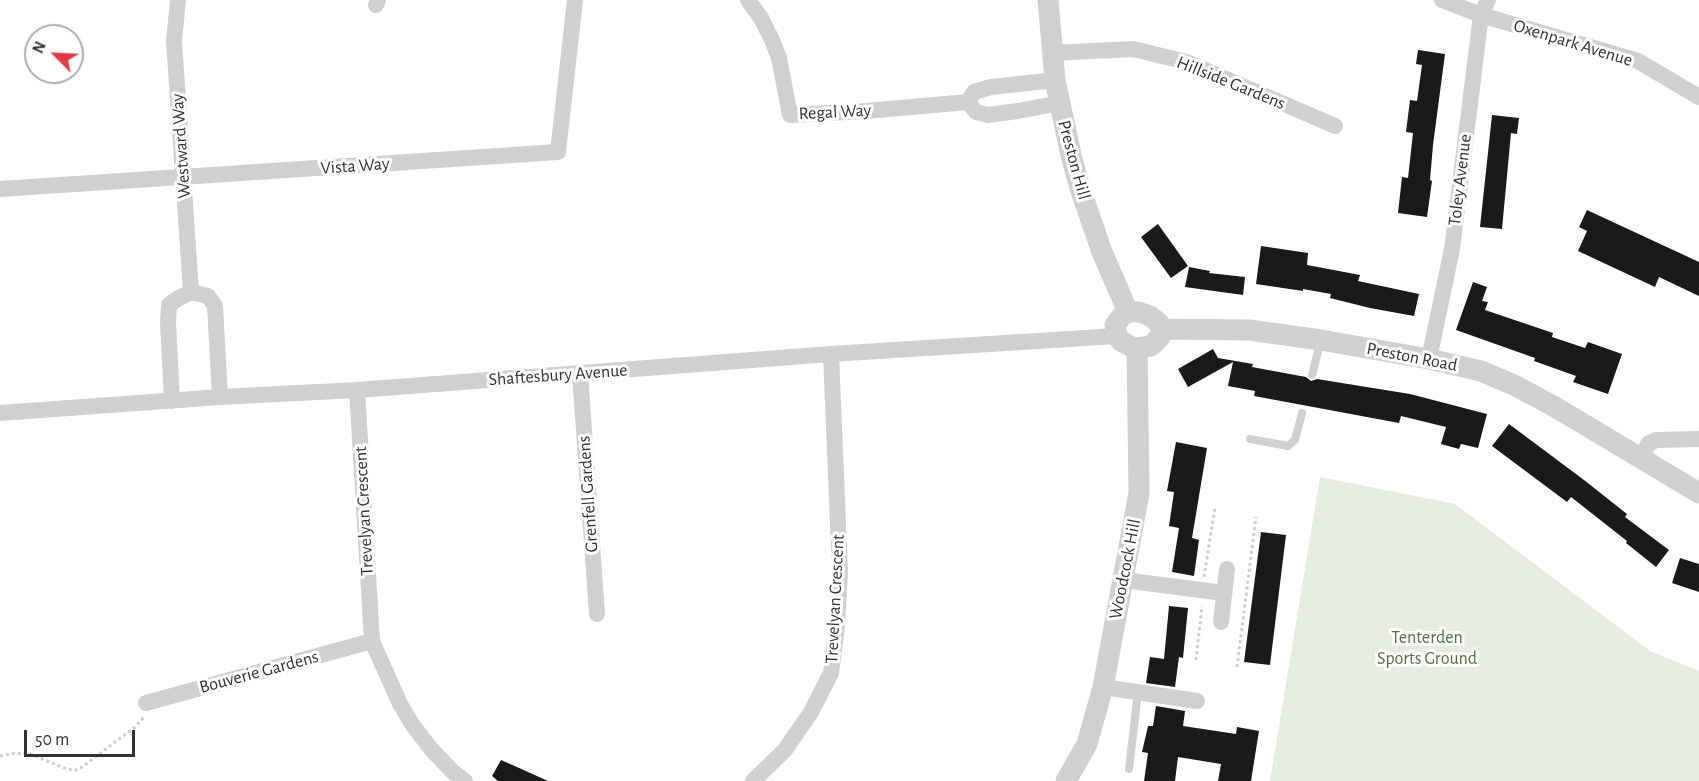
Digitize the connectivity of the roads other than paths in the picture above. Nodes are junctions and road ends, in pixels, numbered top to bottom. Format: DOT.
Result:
graph roads {
  1 [pos="178,0"];
  2 [pos="575,0"];
  3 [pos="748,0"];
  4 [pos="1048,0"];
  5 [pos="1442,0"];
  6 [pos="1484,8"];
  7 [pos="1052,53"];
  8 [pos="1055,80"];
  9 [pos="1699,97"];
  10 [pos="968,102"];
  11 [pos="1060,103"];
  12 [pos="1335,126"];
  13 [pos="183,178"];
  14 [pos="0,189"];
  15 [pos="191,292"];
  16 [pos="1128,312"];
  17 [pos="1161,329"];
  18 [pos="1117,336"];
  19 [pos="1321,340"];
  20 [pos="1137,348"];
  21 [pos="831,354"];
  22 [pos="1429,359"];
  23 [pos="580,374"];
  24 [pos="1312,375"];
  25 [pos="357,390"];
  26 [pos="220,397"];
  27 [pos="172,401"];
  28 [pos="0,413"];
  29 [pos="1302,413"];
  30 [pos="1250,439"];
  31 [pos="1699,439"];
  32 [pos="1641,459"];
  33 [pos="1699,492"];
  34 [pos="1227,569"];
  35 [pos="1124,580"];
  36 [pos="1224,593"];
  37 [pos="597,614"];
  38 [pos="1221,622"];
  39 [pos="372,641"];
  40 [pos="1102,687"];
  41 [pos="1138,692"];
  42 [pos="1197,701"];
  43 [pos="146,704"];
  44 [pos="1129,769"];
  45 [pos="465,781"];
  46 [pos="753,781"];
  47 [pos="1066,781"];
  1 -- 13 [label="street, Westward Way"];
  2 -- 13 [label="street, Vista Way"];
  3 -- 10 [label="street, Regal Way"];
  4 -- 7 [label="street, Preston Hill"];
  5 -- 6 [label="street, Oxenpark Avenue"];
  6 -- 9 [label="street, Oxenpark Avenue"];
  6 -- 22 [label="street, Toley Avenue"];
  7 -- 8 [label="street, Preston Hill"];
  7 -- 12 [label="street, Hillside Gardens"];
  8 -- 10 [label="street, Regal Way"];
  8 -- 11 [label="street, Preston Hill"];
  10 -- 11 [label="street"];
  11 -- 16 [label="street, Preston Hill"];
  13 -- 14 [label="street, Vista Way"];
  13 -- 15 [label="street, Westward Way"];
  15 -- 26 [label="street"];
  15 -- 27 [label="street"];
  16 -- 17 [label="street"];
  16 -- 18 [label="street"];
  17 -- 19 [label="street, Preston Road"];
  17 -- 20 [label="street"];
  18 -- 20 [label="street"];
  18 -- 21 [label="street, Shaftesbury Avenue"];
  19 -- 22 [label="street, Preston Road"];
  19 -- 24 [label="lane"];
  20 -- 35 [label="street, Woodcock Hill"];
  21 -- 23 [label="street, Shaftesbury Avenue"];
  21 -- 46 [label="street, Trevelyan Crescent"];
  22 -- 32 [label="street, Preston Road"];
  23 -- 25 [label="street, Shaftesbury Avenue"];
  23 -- 37 [label="street, Grenfell Gardens"];
  25 -- 26 [label="street, Shaftesbury Avenue"];
  25 -- 39 [label="street, Trevelyan Crescent"];
  26 -- 27 [label="street, Shaftesbury Avenue"];
  27 -- 28 [label="street, Shaftesbury Avenue"];
  29 -- 30 [label="lane"];
  31 -- 32 [label="street"];
  32 -- 33 [label="street, Preston Road"];
  34 -- 36 [label="street"];
  35 -- 36 [label="street"];
  35 -- 40 [label="street, Woodcock Hill"];
  36 -- 38 [label="street"];
  39 -- 43 [label="street, Bouverie Gardens"];
  39 -- 45 [label="street, Trevelyan Crescent"];
  40 -- 41 [label="street"];
  40 -- 47 [label="street, Woodcock Hill"];
  41 -- 42 [label="street"];
  41 -- 44 [label="lane"];
}
